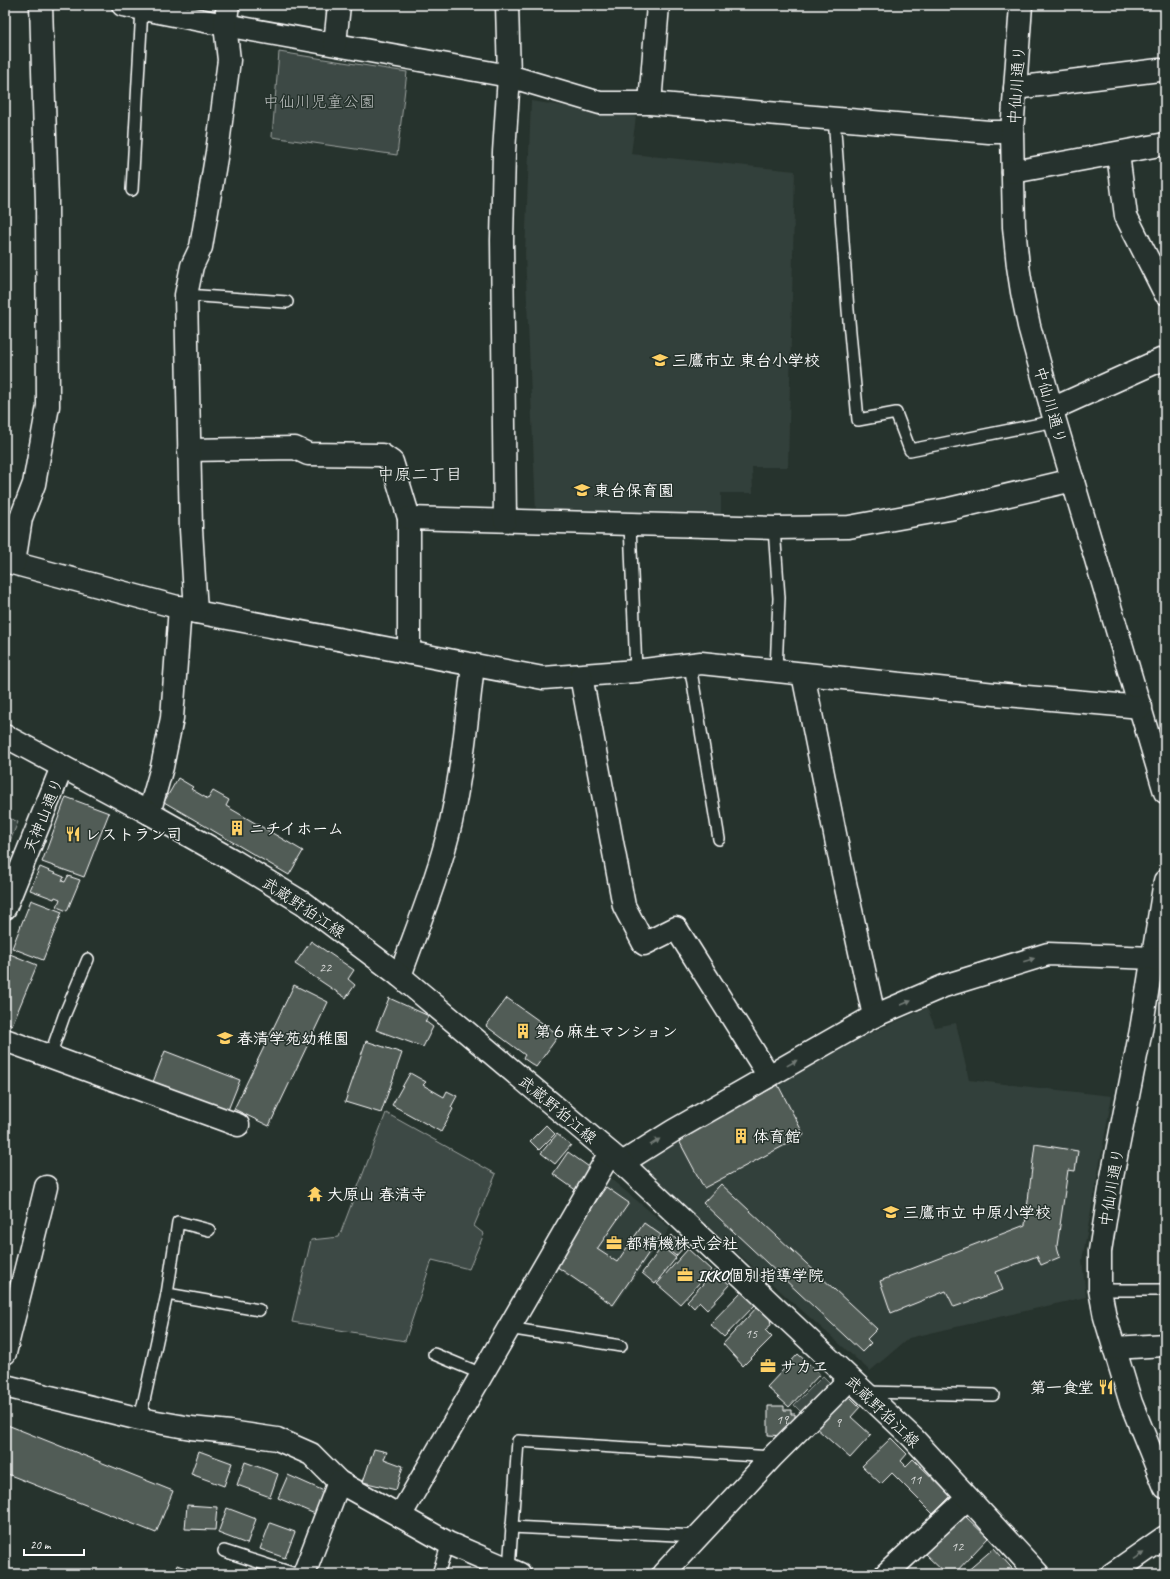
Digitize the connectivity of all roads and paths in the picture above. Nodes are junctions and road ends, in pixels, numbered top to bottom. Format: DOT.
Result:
graph roads {
  1 [pos="41,5"];
  2 [pos="339,5"];
  3 [pos="507,5"];
  4 [pos="658,5"];
  5 [pos="1021,5"];
  6 [pos="132,7"];
  7 [pos="226,15"];
  8 [pos="335,44"];
  9 [pos="1165,71"];
  10 [pos="509,76"];
  11 [pos="1015,88"];
  12 [pos="650,103"];
  13 [pos="834,117"];
  14 [pos="1012,132"];
  15 [pos="1165,144"];
  16 [pos="1118,154"];
  17 [pos="1013,172"];
  18 [pos="132,190"];
  19 [pos="1165,293"];
  20 [pos="186,295"];
  21 [pos="287,302"];
  22 [pos="1165,358"];
  23 [pos="1054,415"];
  24 [pos="189,450"];
  25 [pos="1073,480"];
  26 [pos="408,518"];
  27 [pos="505,520"];
  28 [pos="630,525"];
  29 [pos="774,528"];
  30 [pos="10,562"];
  31 [pos="188,609"];
  32 [pos="409,653"];
  33 [pos="473,665"];
  34 [pos="690,665"];
  35 [pos="636,671"];
  36 [pos="776,671"];
  37 [pos="803,674"];
  38 [pos="581,676"];
  39 [pos="1140,707"];
  40 [pos="5,736"];
  41 [pos="62,767"];
  42 [pos="1165,792"];
  43 [pos="149,813"];
  44 [pos="719,839"];
  45 [pos="1165,881"];
  46 [pos="5,908"];
  47 [pos="88,959"];
  48 [pos="1159,959"];
  49 [pos="400,976"];
  50 [pos="874,1016"];
  51 [pos="5,1040"];
  52 [pos="50,1056"];
  53 [pos="769,1076"];
  54 [pos="238,1125"];
  55 [pos="616,1158"];
  56 [pos="46,1187"];
  57 [pos="209,1230"];
  58 [pos="1100,1290"];
  59 [pos="1165,1290"];
  60 [pos="167,1294"];
  61 [pos="259,1310"];
  62 [pos="508,1328"];
  63 [pos="1165,1345"];
  64 [pos="621,1346"];
  65 [pos="1114,1348"];
  66 [pos="5,1353"];
  67 [pos="434,1354"];
  68 [pos="482,1374"];
  69 [pos="5,1386"];
  70 [pos="857,1386"];
  71 [pos="993,1395"];
  72 [pos="140,1419"];
  73 [pos="772,1457"];
  74 [pos="339,1482"];
  75 [pos="1165,1486"];
  76 [pos="968,1498"];
  77 [pos="400,1516"];
  78 [pos="511,1526"];
  79 [pos="698,1536"];
  80 [pos="1165,1537"];
  81 [pos="448,1543"];
  82 [pos="224,1551"];
  83 [pos="514,1572"];
  84 [pos="295,1574"];
  85 [pos="304,1574"];
  86 [pos="438,1574"];
  87 [pos="663,1574"];
  88 [pos="886,1574"];
  89 [pos="1038,1574"];
  90 [pos="1112,1574"];
  1 -- 30 [label="main road"];
  2 -- 8 [label="main road"];
  3 -- 10 [label="main road"];
  4 -- 12 [label="main road"];
  5 -- 11 [label="main road, 中仙川通り"];
  6 -- 7 [label="main road"];
  6 -- 18 [label="lane"];
  7 -- 8 [label="main road"];
  7 -- 20 [label="main road"];
  8 -- 10 [label="main road"];
  9 -- 11 [label="main road"];
  10 -- 12 [label="main road"];
  10 -- 27 [label="main road"];
  11 -- 14 [label="main road, 中仙川通り"];
  12 -- 13 [label="main road"];
  13 -- 14 [label="main road"];
  13 -- 23 [label="lane"];
  14 -- 17 [label="main road, 中仙川通り"];
  15 -- 16 [label="main road"];
  16 -- 17 [label="main road"];
  16 -- 19 [label="main road"];
  17 -- 23 [label="main road, 中仙川通り"];
  20 -- 21 [label="lane"];
  20 -- 24 [label="main road"];
  22 -- 23 [label="main road"];
  23 -- 25 [label="main road, 中仙川通り"];
  24 -- 26 [label="main road"];
  24 -- 31 [label="main road"];
  25 -- 29 [label="main road"];
  25 -- 39 [label="main road, 中仙川通り"];
  26 -- 27 [label="main road"];
  26 -- 32 [label="main road"];
  27 -- 28 [label="main road"];
  28 -- 29 [label="main road"];
  28 -- 35 [label="lane"];
  29 -- 36 [label="lane"];
  30 -- 31 [label="main road"];
  31 -- 32 [label="main road"];
  31 -- 43 [label="main road"];
  32 -- 33 [label="main road"];
  33 -- 38 [label="main road"];
  33 -- 49 [label="main road"];
  34 -- 35 [label="main road"];
  34 -- 36 [label="main road"];
  34 -- 44 [label="lane"];
  35 -- 38 [label="main road"];
  36 -- 37 [label="main road"];
  37 -- 39 [label="main road"];
  37 -- 50 [label="main road"];
  38 -- 53 [label="main road"];
  39 -- 42 [label="main road, 中仙川通り"];
  40 -- 41 [label="main road, 武蔵野狛江線"];
  41 -- 43 [label="main road, 武蔵野狛江線"];
  41 -- 46 [label="main road, 天神山通り"];
  43 -- 49 [label="main road, 武蔵野狛江線"];
  45 -- 48 [label="main road, 中仙川通り"];
  47 -- 52 [label="lane"];
  50 -- 48 [label="main road, one-way"];
  48 -- 58 [label="main road, 中仙川通り"];
  49 -- 55 [label="main road, 武蔵野狛江線"];
  53 -- 50 [label="main road, one-way"];
  51 -- 52 [label="main road"];
  52 -- 54 [label="main road"];
  55 -- 53 [label="main road, one-way"];
  55 -- 62 [label="main road"];
  55 -- 70 [label="main road, 武蔵野狛江線"];
  56 -- 66 [label="main road"];
  57 -- 60 [label="lane"];
  58 -- 59 [label="lane"];
  58 -- 65 [label="main road, 中仙川通り"];
  60 -- 61 [label="lane"];
  60 -- 72 [label="lane"];
  62 -- 64 [label="lane"];
  62 -- 68 [label="main road"];
  63 -- 65 [label="main road"];
  65 -- 75 [label="main road, 中仙川通り"];
  67 -- 68 [label="lane"];
  68 -- 77 [label="main road"];
  69 -- 72 [label="main road"];
  70 -- 71 [label="lane"];
  70 -- 73 [label="main road"];
  70 -- 76 [label="main road, 武蔵野狛江線"];
  72 -- 74 [label="main road"];
  73 -- 78 [label="lane"];
  73 -- 79 [label="main road"];
  74 -- 77 [label="main road"];
  74 -- 85 [label="main road"];
  76 -- 88 [label="main road"];
  76 -- 89 [label="main road, 武蔵野狛江線"];
  77 -- 81 [label="main road"];
  78 -- 79 [label="lane"];
  78 -- 83 [label="lane"];
  79 -- 87 [label="main road"];
  90 -- 80 [label="main road, one-way"];
  81 -- 83 [label="main road"];
  81 -- 86 [label="lane"];
  82 -- 84 [label="lane"];
}
